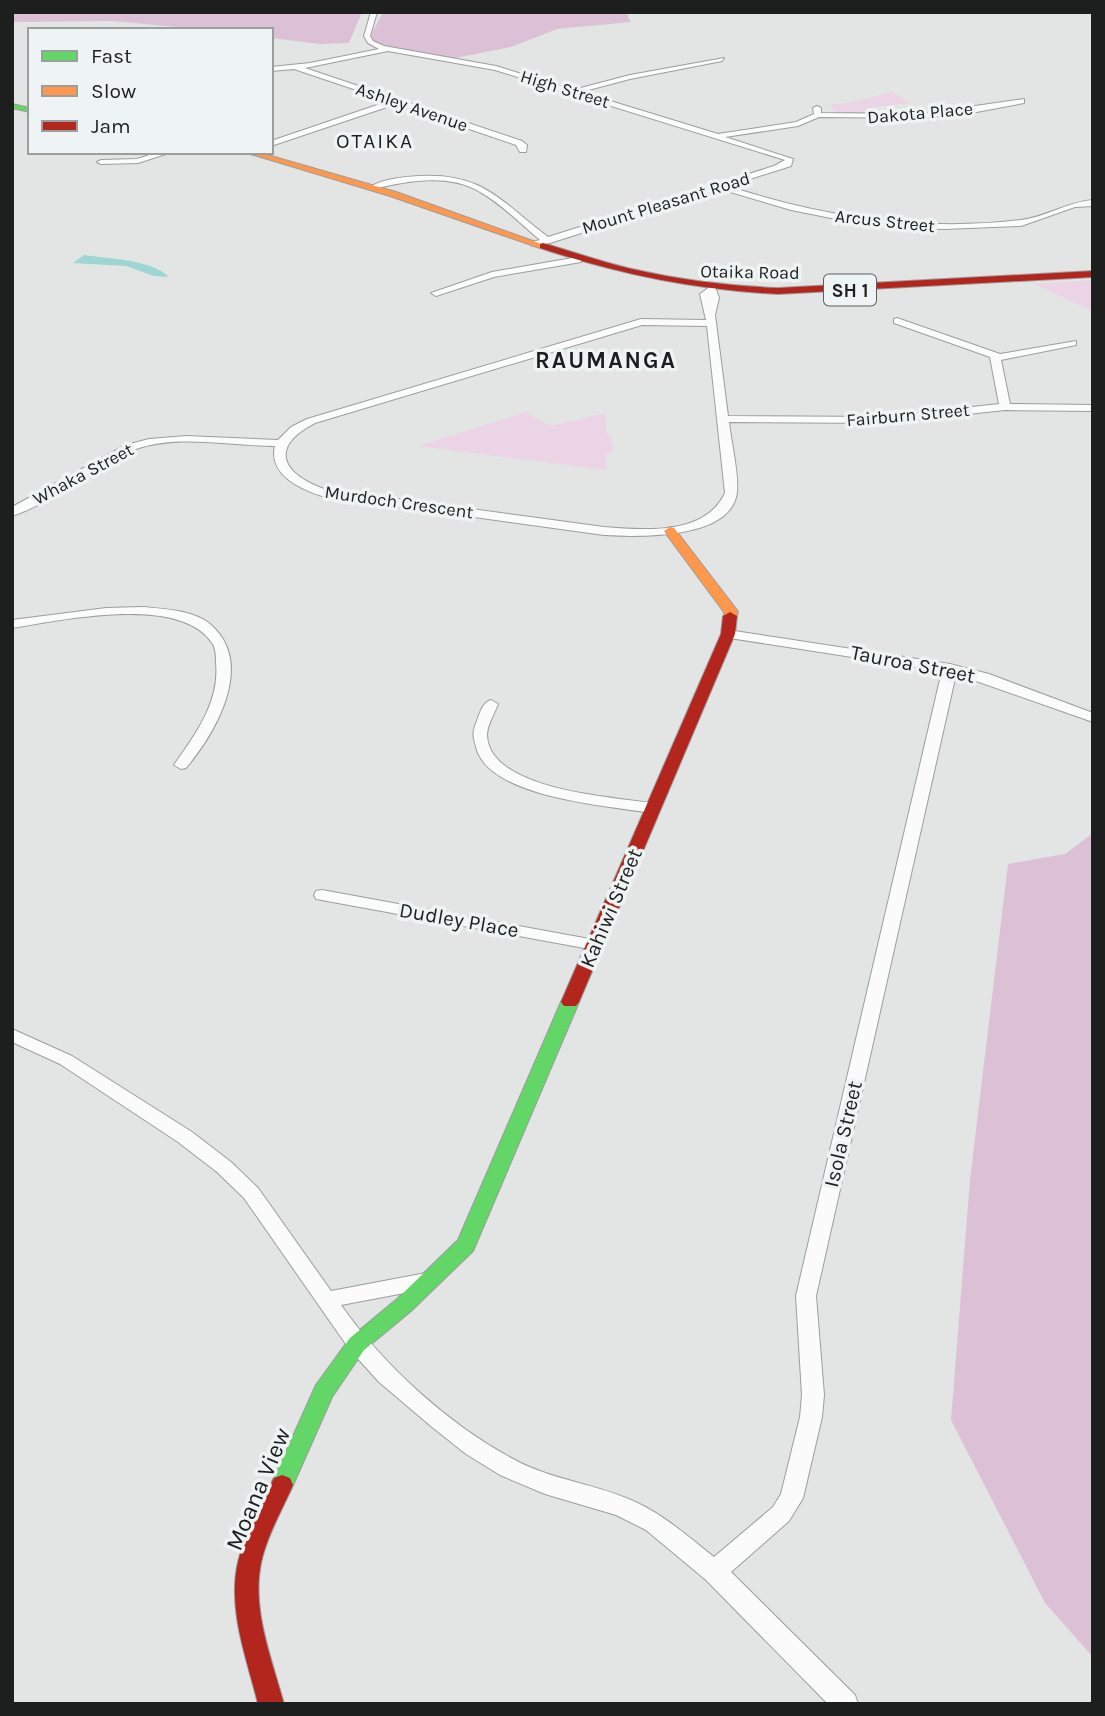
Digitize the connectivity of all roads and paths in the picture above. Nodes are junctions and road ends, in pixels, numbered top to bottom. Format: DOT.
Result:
graph roads {
  1 [pos="374,12"];
  2 [pos="389,49"];
  3 [pos="722,59"];
  4 [pos="296,67"];
  5 [pos="273,69"];
  6 [pos="574,91"];
  7 [pos="397,101"];
  8 [pos="1021,101"];
  9 [pos="718,136"];
  10 [pos="273,143"];
  11 [pos="523,150"];
  12 [pos="161,154"];
  13 [pos="255,154"];
  14 [pos="787,157"];
  15 [pos="101,162"];
  16 [pos="720,186"];
  17 [pos="374,187"];
  18 [pos="1093,203"];
  19 [pos="541,243"];
  20 [pos="579,260"];
  21 [pos="1093,275"];
  22 [pos="436,293"];
  23 [pos="710,304"];
  24 [pos="897,320"];
  25 [pos="1072,343"];
  26 [pos="996,358"];
  27 [pos="1005,407"];
  28 [pos="1093,408"];
  29 [pos="723,419"];
  30 [pos="281,443"];
  31 [pos="12,512"];
  32 [pos="670,531"];
  33 [pos="12,624"];
  34 [pos="728,634"];
  35 [pos="950,668"];
  36 [pos="491,704"];
  37 [pos="1093,718"];
  38 [pos="181,765"];
  39 [pos="652,808"];
  40 [pos="322,895"];
  41 [pos="595,945"];
  42 [pos="12,1035"];
  43 [pos="426,1281"];
  44 [pos="325,1300"];
  45 [pos="357,1344"];
  46 [pos="714,1572"];
  47 [pos="271,1704"];
  48 [pos="846,1704"];
  1 -- 2 [label="street"];
  2 -- 4 [label="street"];
  2 -- 6 [label="street, High Street"];
  3 -- 6 [label="street"];
  4 -- 5 [label="street"];
  4 -- 7 [label="street, Ashley Avenue"];
  6 -- 9 [label="street, High Street"];
  7 -- 10 [label="street"];
  7 -- 11 [label="street, Ashley Avenue"];
  8 -- 9 [label="street, Dakota Place"];
  9 -- 14 [label="street, High Street"];
  12 -- 15 [label="street"];
  13 -- 17 [label="main road, Otaika Road / SH 1"];
  14 -- 16 [label="street, Mount Pleasant Road"];
  16 -- 18 [label="street, Arcus Street"];
  16 -- 19 [label="street, Mount Pleasant Road"];
  17 -- 19 [label="main road, Otaika Road / SH 1"];
  17 -- 19 [label="street, Otaika Road"];
  19 -- 20 [label="main road, Otaika Road / SH 1"];
  20 -- 22 [label="street"];
  20 -- 23 [label="main road, Otaika Road / SH 1"];
  20 -- 23 [label="main road, Otaika Road / SH 1"];
  21 -- 23 [label="main road, Otaika Road / SH 1"];
  21 -- 23 [label="main road, Otaika Road / SH 1"];
  23 -- 29 [label="street, Murdoch Crescent"];
  23 -- 30 [label="street"];
  24 -- 26 [label="street"];
  25 -- 26 [label="street"];
  26 -- 27 [label="street"];
  27 -- 28 [label="street, Fairburn Street"];
  27 -- 29 [label="street, Fairburn Street"];
  29 -- 32 [label="street, Murdoch Crescent"];
  30 -- 31 [label="street, Whaka Street"];
  30 -- 32 [label="street, Murdoch Crescent"];
  32 -- 34 [label="main road"];
  33 -- 38 [label="street"];
  34 -- 35 [label="street, Tauroa Street"];
  34 -- 39 [label="main road, Kahiwi Street"];
  35 -- 37 [label="street, Tauroa Street"];
  35 -- 46 [label="street, Isola Street"];
  36 -- 39 [label="street"];
  39 -- 41 [label="main road, Kahiwi Street"];
  40 -- 41 [label="street, Dudley Place"];
  41 -- 43 [label="main road, Kahiwi Street"];
  42 -- 44 [label="street"];
  43 -- 44 [label="street, Kahiwi Street"];
  43 -- 45 [label="main road, Kahiwi Street"];
  44 -- 45 [label="street"];
  45 -- 46 [label="street"];
  45 -- 47 [label="main road, Moana View"];
  46 -- 48 [label="street"];
}
